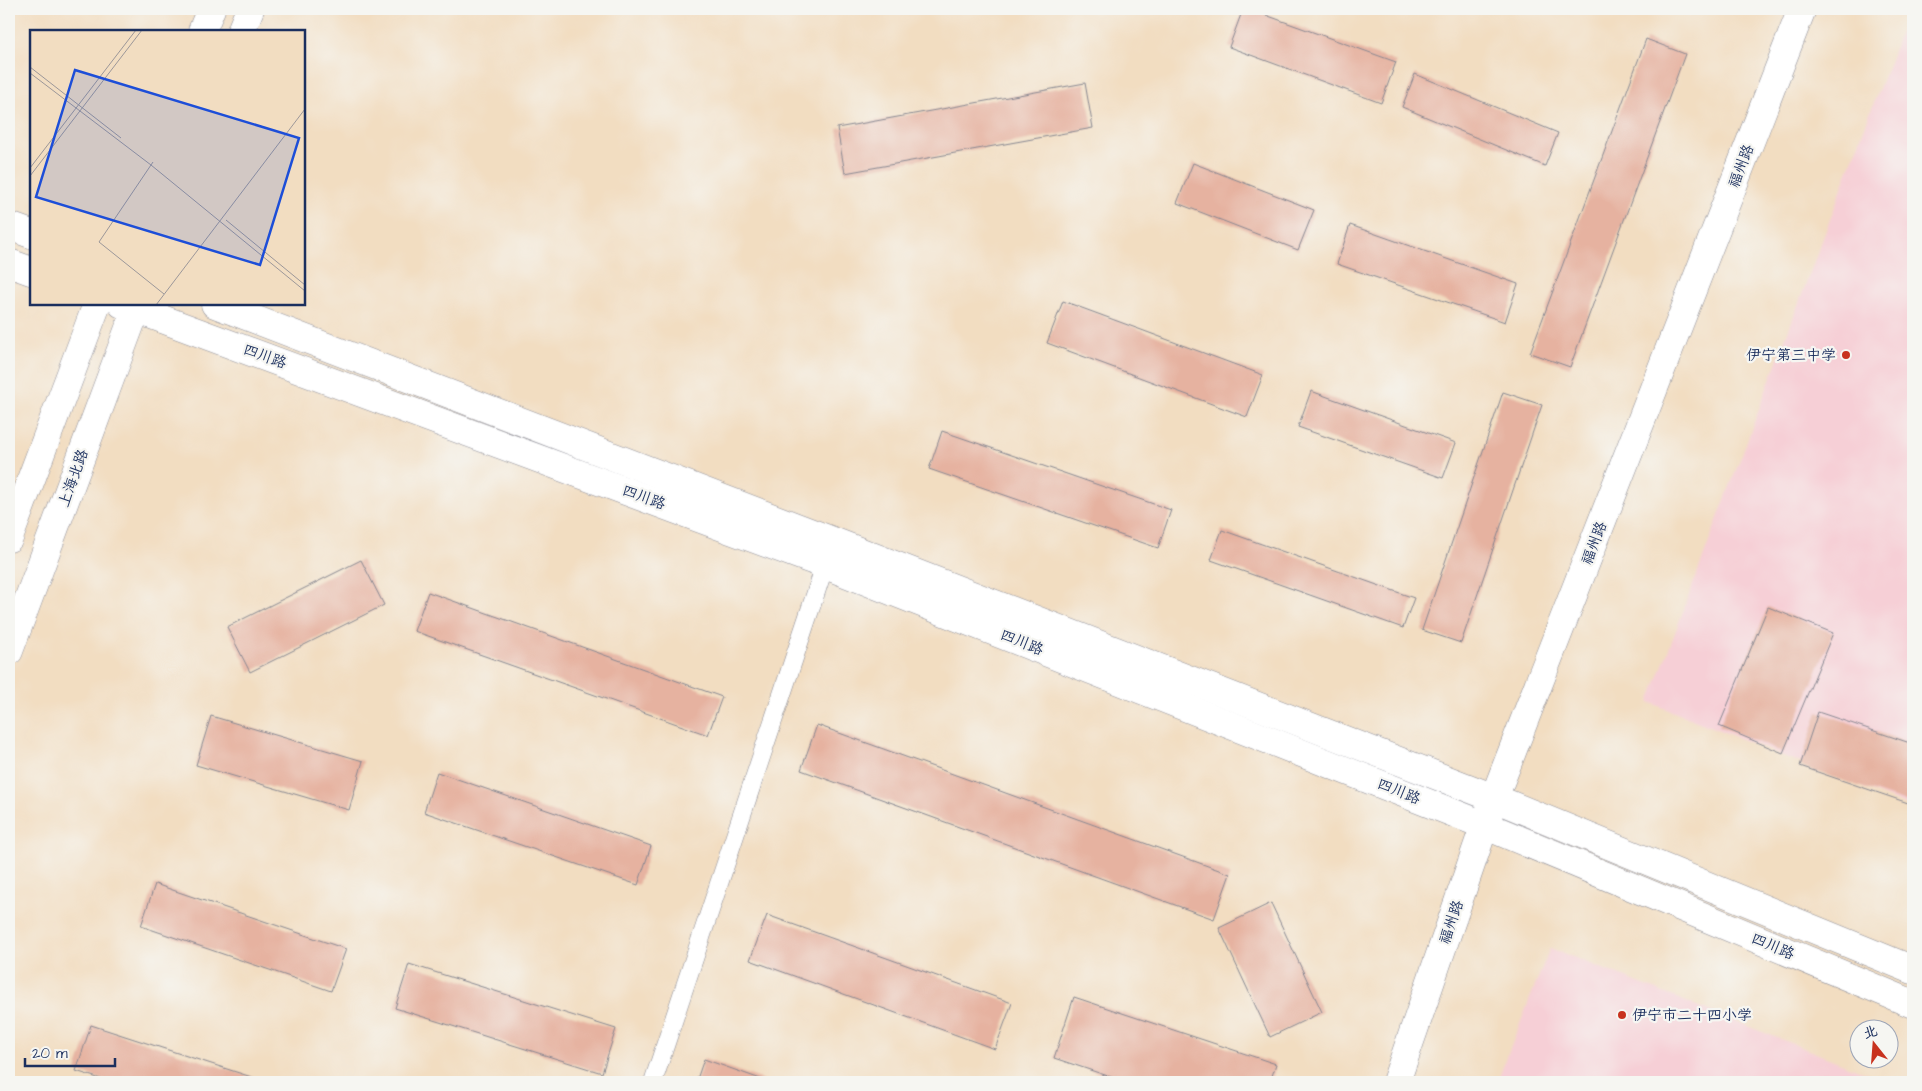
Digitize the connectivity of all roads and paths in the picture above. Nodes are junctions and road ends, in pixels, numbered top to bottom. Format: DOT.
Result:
graph roads {
  1 [pos="210,9"];
  2 [pos="250,9"];
  3 [pos="1802,9"];
  4 [pos="202,30"];
  5 [pos="241,30"];
  6 [pos="9,226"];
  7 [pos="30,234"];
  8 [pos="9,263"];
  9 [pos="30,272"];
  10 [pos="97,305"];
  11 [pos="132,305"];
  12 [pos="217,305"];
  13 [pos="9,538"];
  14 [pos="829,553"];
  15 [pos="9,651"];
  16 [pos="1494,798"];
  17 [pos="1484,824"];
  18 [pos="1913,970"];
  19 [pos="1913,1004"];
  20 [pos="653,1082"];
  21 [pos="1396,1082"];
  1 -- 4 [label="street"];
  2 -- 5 [label="street"];
  3 -- 16 [label="street, 福州路"];
  6 -- 7 [label="street"];
  8 -- 9 [label="street"];
  10 -- 13 [label="street"];
  11 -- 14 [label="street, 四川路"];
  11 -- 15 [label="street, 上海北路"];
  12 -- 14 [label="street, 四川路"];
  14 -- 16 [label="street, 四川路"];
  14 -- 17 [label="street, 四川路"];
  14 -- 20 [label="lane"];
  16 -- 17 [label="street, 福州路"];
  16 -- 18 [label="street, 四川路"];
  17 -- 19 [label="street, 四川路"];
  17 -- 21 [label="street, 福州路"];
}
